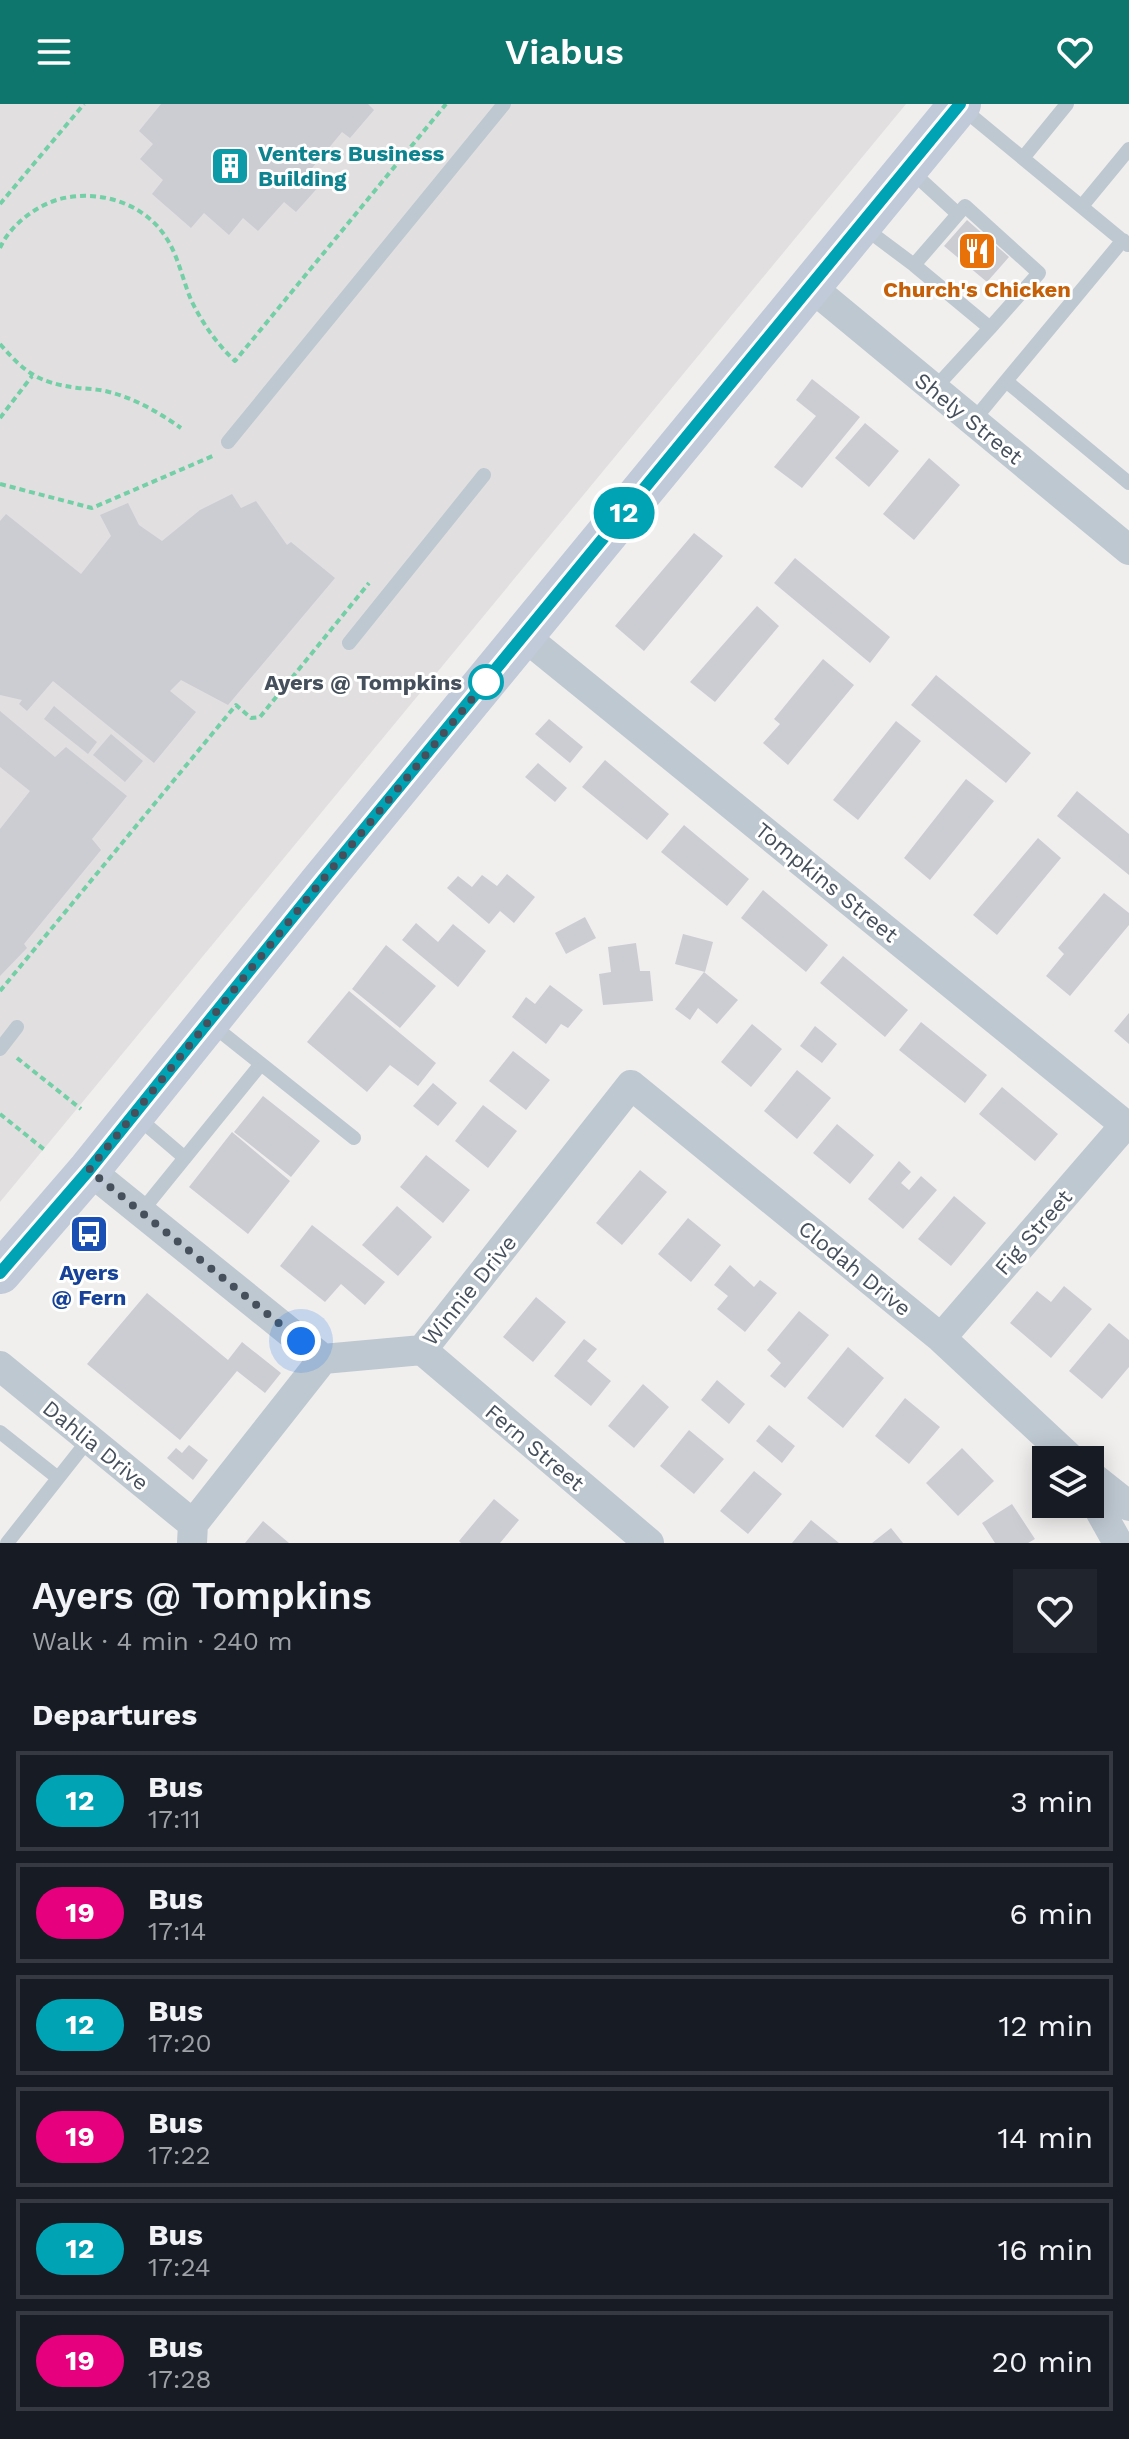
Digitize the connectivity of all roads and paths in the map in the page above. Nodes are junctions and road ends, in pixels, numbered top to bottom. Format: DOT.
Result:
graph roads {
  1 [pos="84,104"];
  2 [pos="446,104"];
  3 [pos="504,104"];
  4 [pos="1067,104"];
  5 [pos="959,105"];
  6 [pos="1129,149"];
  7 [pos="1023,158"];
  8 [pos="908,168"];
  9 [pos="0,204"];
  10 [pos="1082,206"];
  11 [pos="958,214"];
  12 [pos="862,225"];
  13 [pos="1126,242"];
  14 [pos="0,248"];
  15 [pos="914,265"];
  16 [pos="810,286"];
  17 [pos="990,328"];
  18 [pos="0,344"];
  19 [pos="32,376"];
  20 [pos="1006,381"];
  21 [pos="934,389"];
  22 [pos="0,418"];
  23 [pos="973,421"];
  24 [pos="181,428"];
  25 [pos="228,442"];
  26 [pos="215,455"];
  27 [pos="484,475"];
  28 [pos="1129,483"];
  29 [pos="0,484"];
  30 [pos="1129,550"];
  31 [pos="369,583"];
  32 [pos="524,636"];
  33 [pos="349,643"];
  34 [pos="0,991"];
  35 [pos="208,1022"];
  36 [pos="17,1027"];
  37 [pos="1,1048"];
  38 [pos="261,1064"];
  39 [pos="631,1085"];
  40 [pos="81,1109"];
  41 [pos="0,1114"];
  42 [pos="133,1114"];
  43 [pos="1127,1127"];
  44 [pos="354,1138"];
  45 [pos="46,1151"];
  46 [pos="185,1158"];
  47 [pos="89,1170"];
  48 [pos="141,1212"];
  49 [pos="0,1273"];
  50 [pos="941,1338"];
  51 [pos="422,1350"];
  52 [pos="323,1359"];
  53 [pos="0,1366"];
  54 [pos="0,1432"];
  55 [pos="89,1439"];
  56 [pos="1057,1446"];
  57 [pos="58,1478"];
  58 [pos="1104,1486"];
  59 [pos="1129,1506"];
  60 [pos="1104,1518"];
  61 [pos="193,1534"];
  62 [pos="7,1543"];
  63 [pos="649,1543"];
  64 [pos="1118,1543"];
  1 -- 9 [label="path"];
  2 -- 14 [label="path"];
  3 -- 25 [label="lane"];
  4 -- 7 [label="lane"];
  5 -- 7 [label="lane"];
  5 -- 8 [label="main road"];
  6 -- 10 [label="lane"];
  7 -- 10 [label="lane"];
  8 -- 11 [label="lane"];
  8 -- 12 [label="main road"];
  10 -- 13 [label="lane"];
  11 -- 15 [label="lane"];
  11 -- 17 [label="lane"];
  12 -- 15 [label="lane"];
  12 -- 16 [label="main road"];
  13 -- 20 [label="lane"];
  15 -- 17 [label="lane"];
  16 -- 21 [label="street, Shely Street"];
  16 -- 32 [label="main road"];
  17 -- 21 [label="lane"];
  18 -- 19 [label="path"];
  19 -- 22 [label="path"];
  19 -- 24 [label="path"];
  20 -- 23 [label="lane"];
  20 -- 28 [label="lane"];
  21 -- 23 [label="street, Shely Street"];
  23 -- 30 [label="street, Shely Street"];
  26 -- 29 [label="path"];
  27 -- 33 [label="lane"];
  31 -- 34 [label="path"];
  32 -- 35 [label="main road"];
  32 -- 43 [label="street, Tompkins Street"];
  35 -- 38 [label="lane"];
  35 -- 42 [label="main road"];
  36 -- 37 [label="lane"];
  37 -- 40 [label="path"];
  38 -- 44 [label="lane"];
  38 -- 46 [label="lane"];
  39 -- 50 [label="street, Clodah Drive"];
  39 -- 51 [label="street, Winnie Drive"];
  41 -- 45 [label="path"];
  42 -- 46 [label="lane"];
  42 -- 47 [label="main road"];
  43 -- 50 [label="street, Fig Street"];
  46 -- 48 [label="lane"];
  47 -- 48 [label="street"];
  47 -- 49 [label="main road"];
  48 -- 52 [label="street"];
  50 -- 56 [label="street, Clodah Drive"];
  51 -- 52 [label="street, Winnie Drive"];
  51 -- 63 [label="street, Fern Street"];
  52 -- 61 [label="street"];
  53 -- 55 [label="street, Dahlia Drive"];
  54 -- 57 [label="lane"];
  55 -- 57 [label="lane"];
  55 -- 61 [label="street, Dahlia Drive"];
  57 -- 62 [label="lane"];
  58 -- 59 [label="street"];
  60 -- 64 [label="street"];
}
